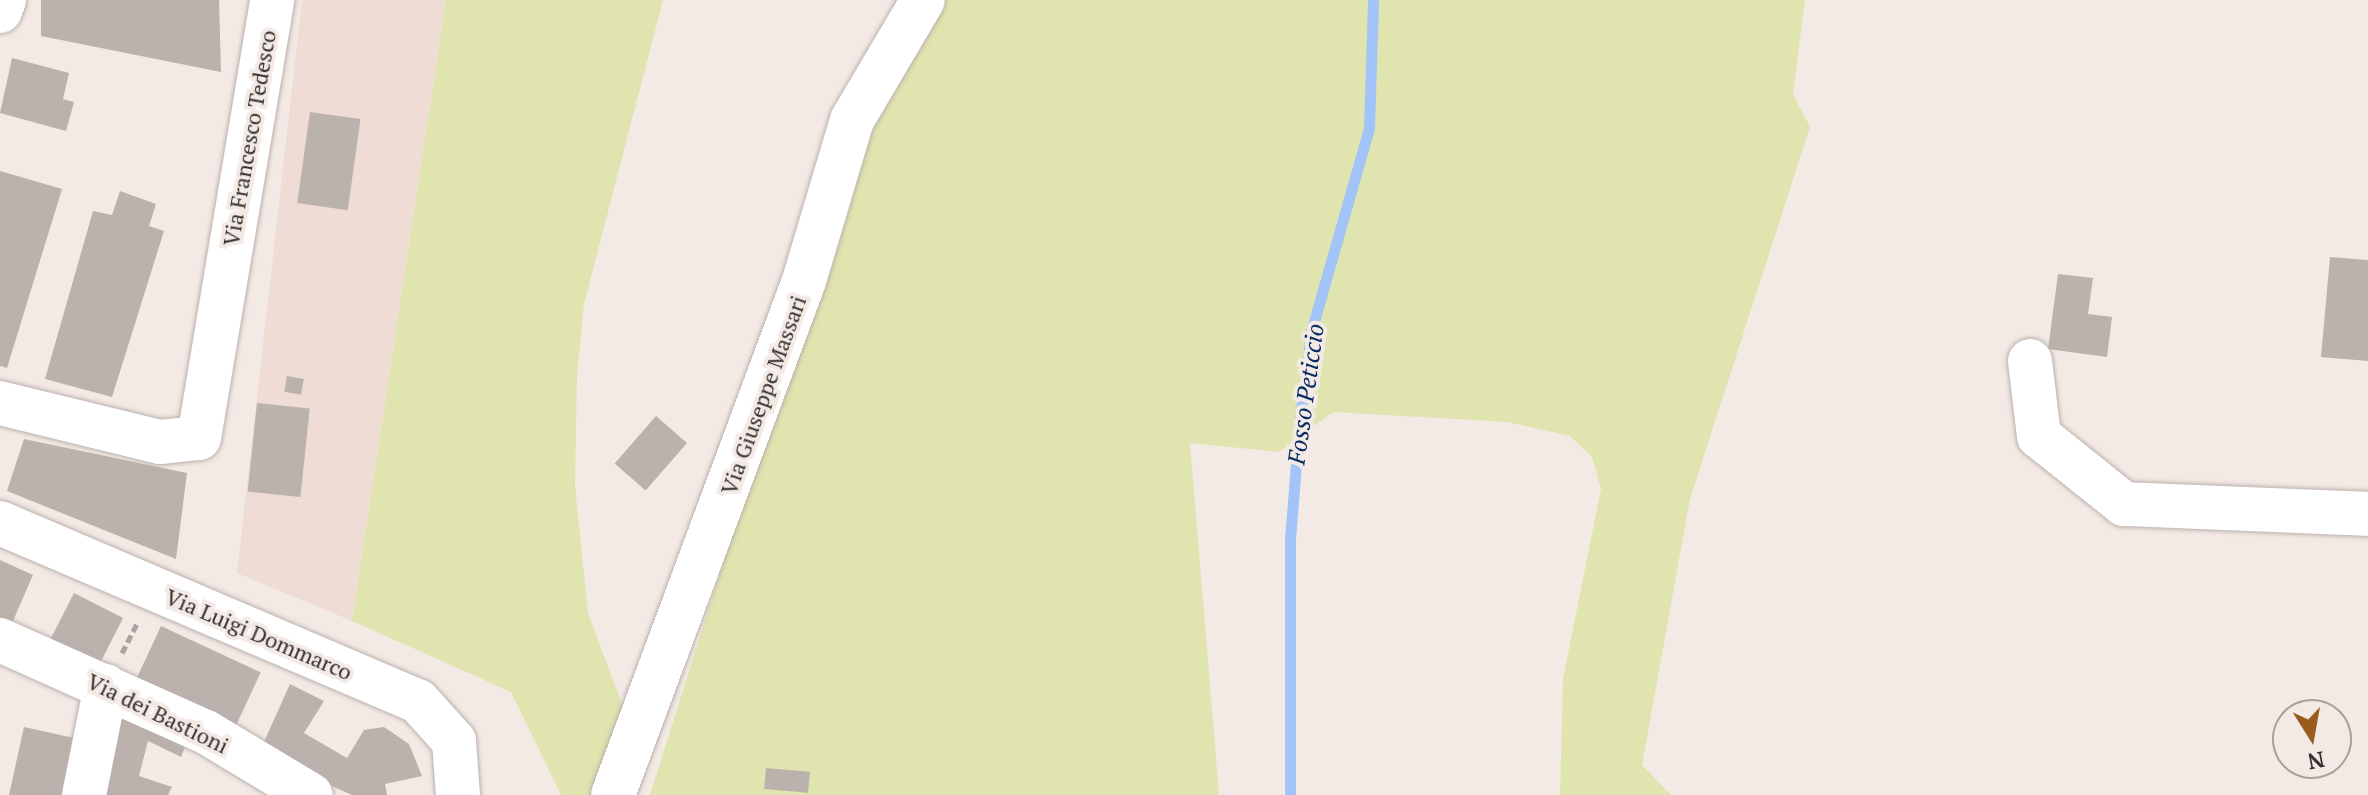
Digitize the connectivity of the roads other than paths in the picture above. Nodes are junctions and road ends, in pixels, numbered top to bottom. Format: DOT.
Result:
graph roads {
  1 [pos="4,0"];
  2 [pos="272,0"];
  3 [pos="923,0"];
  4 [pos="0,11"];
  5 [pos="2030,361"];
  6 [pos="0,403"];
  7 [pos="2368,514"];
  8 [pos="0,523"];
  9 [pos="0,640"];
  10 [pos="106,686"];
  11 [pos="84,795"];
  12 [pos="311,795"];
  13 [pos="458,795"];
  14 [pos="613,795"];
  1 -- 4 [label="street"];
  2 -- 6 [label="street, Via Francesco Tedesco"];
  3 -- 14 [label="street, Via Giuseppe Massari"];
  5 -- 7 [label="street"];
  8 -- 13 [label="street, Via Luigi Dommarco"];
  9 -- 10 [label="street, Via dei Bastioni"];
  10 -- 11 [label="street"];
  10 -- 12 [label="street, Via dei Bastioni"];
}
